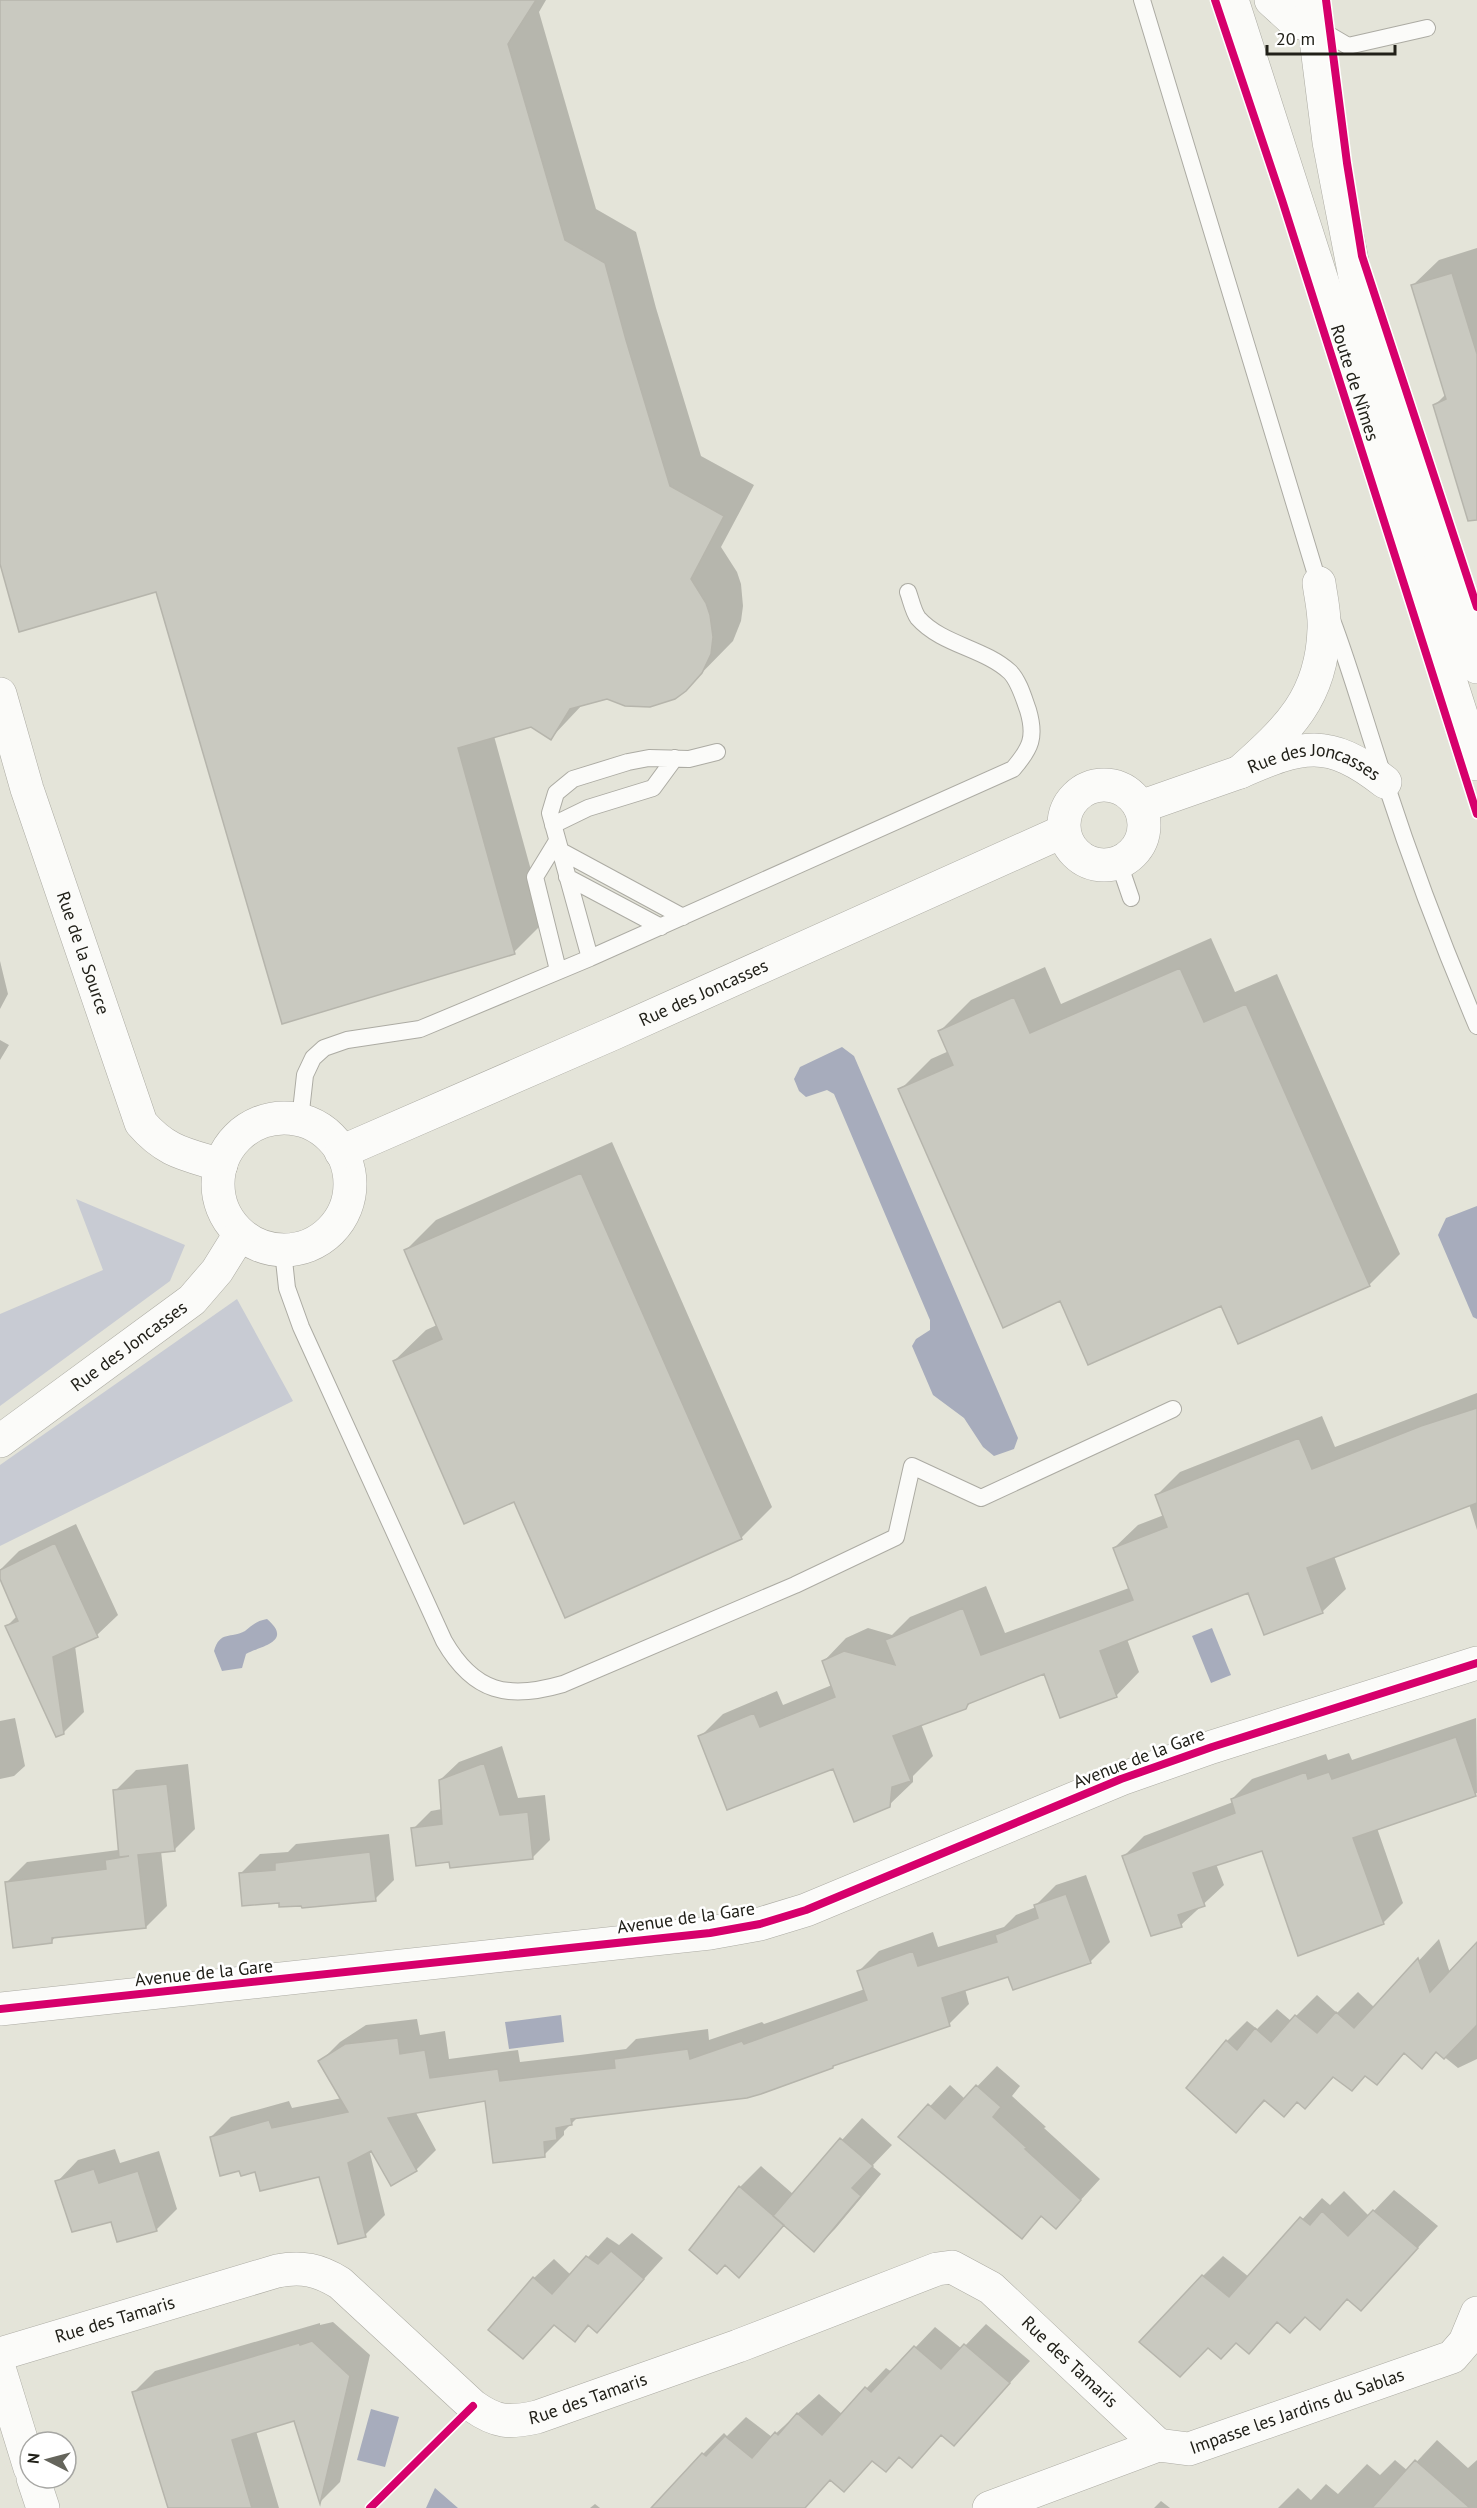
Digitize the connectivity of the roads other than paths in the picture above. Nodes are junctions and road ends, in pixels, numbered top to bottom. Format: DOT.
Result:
graph roads {
  1 [pos="1142,0"];
  2 [pos="1232,0"];
  3 [pos="1271,0"];
  4 [pos="1312,13"];
  5 [pos="1426,28"];
  6 [pos="1318,583"];
  7 [pos="908,592"];
  8 [pos="1469,615"];
  9 [pos="1477,667"];
  10 [pos="0,694"];
  11 [pos="717,752"];
  12 [pos="675,758"];
  13 [pos="1477,764"];
  14 [pos="1240,772"];
  15 [pos="1385,782"];
  16 [pos="1140,807"];
  17 [pos="1064,831"];
  18 [pos="556,839"];
  19 [pos="1119,863"];
  20 [pos="567,877"];
  21 [pos="1131,898"];
  22 [pos="683,917"];
  23 [pos="661,927"];
  24 [pos="590,958"];
  25 [pos="558,970"];
  26 [pos="1477,1026"];
  27 [pos="300,1120"];
  28 [pos="341,1152"];
  29 [pos="221,1165"];
  30 [pos="240,1234"];
  31 [pos="284,1251"];
  32 [pos="1173,1409"];
  33 [pos="0,1441"];
  34 [pos="1477,1663"];
  35 [pos="0,2009"];
  36 [pos="1477,2313"];
  37 [pos="0,2354"];
  38 [pos="3,2392"];
  39 [pos="18,2434"];
  40 [pos="1158,2445"];
  41 [pos="37,2490"];
  42 [pos="43,2508"];
  43 [pos="989,2508"];
  1 -- 6 [label="lane"];
  2 -- 13 [label="street, Route de Nîmes"];
  3 -- 4 [label="street"];
  4 -- 5 [label="lane"];
  4 -- 8 [label="street, Route de Nîmes"];
  6 -- 14 [label="street, Rue des Joncasses"];
  6 -- 15 [label="lane"];
  7 -- 22 [label="lane"];
  8 -- 9 [label="street, Route de Nîmes"];
  10 -- 29 [label="street, Rue de la Source"];
  11 -- 12 [label="lane"];
  12 -- 18 [label="lane"];
  12 -- 18 [label="lane"];
  14 -- 15 [label="street, Rue des Joncasses"];
  14 -- 16 [label="street, Rue des Joncasses"];
  15 -- 26 [label="lane"];
  16 -- 17 [label="street"];
  16 -- 19 [label="street"];
  17 -- 19 [label="street"];
  17 -- 28 [label="street, Rue des Joncasses"];
  18 -- 20 [label="lane"];
  18 -- 22 [label="lane"];
  18 -- 25 [label="lane"];
  19 -- 21 [label="lane"];
  20 -- 23 [label="lane"];
  20 -- 24 [label="lane"];
  22 -- 23 [label="lane"];
  23 -- 24 [label="lane"];
  24 -- 25 [label="lane"];
  25 -- 27 [label="lane"];
  27 -- 28 [label="street"];
  27 -- 29 [label="street"];
  28 -- 31 [label="street"];
  29 -- 30 [label="street"];
  30 -- 31 [label="street"];
  30 -- 33 [label="street, Rue des Joncasses"];
  31 -- 32 [label="lane"];
  34 -- 35 [label="street, Avenue de la Gare"];
  36 -- 40 [label="street, Impasse les Jardins du Sablas"];
  37 -- 40 [label="street, Rue des Tamaris"];
  38 -- 39 [label="street"];
  40 -- 43 [label="street, Impasse les Jardins du Sablas"];
  41 -- 42 [label="street"];
}
